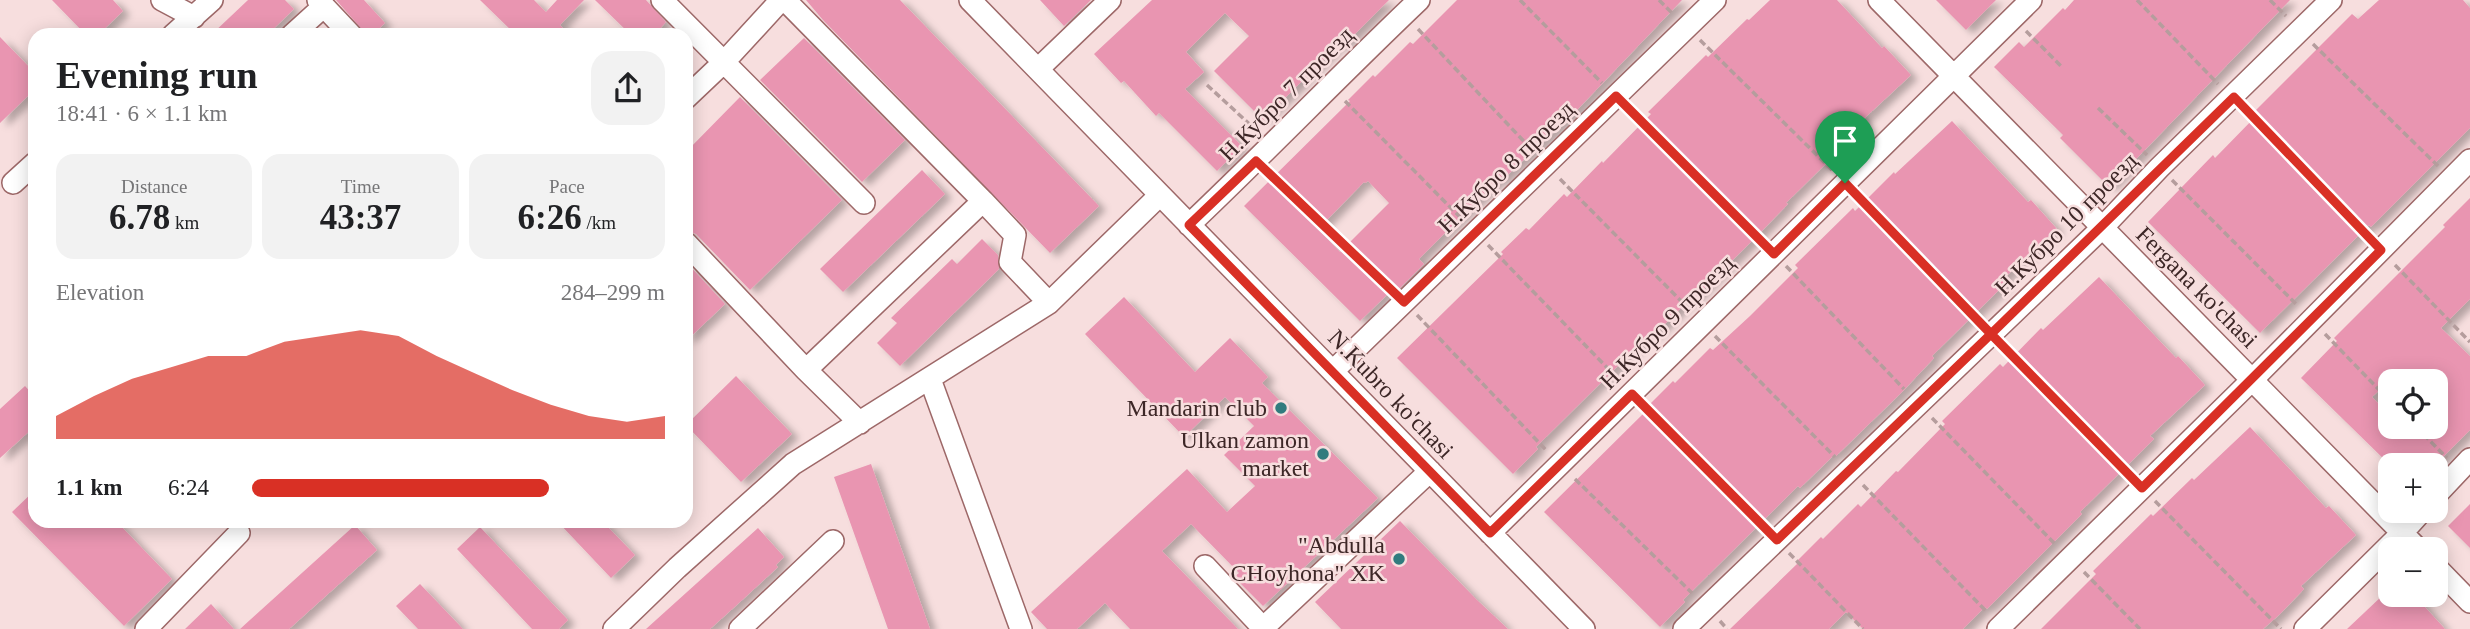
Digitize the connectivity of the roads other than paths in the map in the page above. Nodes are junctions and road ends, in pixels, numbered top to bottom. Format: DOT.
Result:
graph roads {
  1 [pos="162,0"];
  2 [pos="212,0"];
  3 [pos="663,0"];
  4 [pos="970,0"];
  5 [pos="1110,0"];
  6 [pos="1419,0"];
  7 [pos="1715,0"];
  8 [pos="1879,0"];
  9 [pos="2031,0"];
  10 [pos="2331,0"];
  11 [pos="779,1"];
  12 [pos="321,3"];
  13 [pos="194,17"];
  14 [pos="181,28"];
  15 [pos="298,28"];
  16 [pos="344,28"];
  17 [pos="691,28"];
  18 [pos="693,30"];
  19 [pos="724,62"];
  20 [pos="1038,69"];
  21 [pos="1954,76"];
  22 [pos="693,91"];
  23 [pos="2470,160"];
  24 [pos="28,169"];
  25 [pos="13,183"];
  26 [pos="1160,195"];
  27 [pos="983,201"];
  28 [pos="864,203"];
  29 [pos="1189,225"];
  30 [pos="2102,228"];
  31 [pos="693,250"];
  32 [pos="1049,303"];
  33 [pos="806,370"];
  34 [pos="1333,371"];
  35 [pos="930,379"];
  36 [pos="2252,380"];
  37 [pos="860,423"];
  38 [pos="2464,464"];
  39 [pos="1430,471"];
  40 [pos="2448,482"];
  41 [pos="2412,523"];
  42 [pos="239,533"];
  43 [pos="1490,533"];
  44 [pos="2403,533"];
  45 [pos="2407,537"];
  46 [pos="833,541"];
  47 [pos="1205,566"];
  48 [pos="2448,579"];
  49 [pos="2470,602"];
  50 [pos="616,628"];
  51 [pos="146,629"];
  52 [pos="740,629"];
  53 [pos="1021,629"];
  54 [pos="1584,629"];
  55 [pos="1684,629"];
  56 [pos="1998,629"];
  57 [pos="2305,629"];
  1 -- 13 [label="street"];
  2 -- 13 [label="street"];
  3 -- 17 [label="street"];
  4 -- 20 [label="street, N.Kubro ko'chasi"];
  5 -- 20 [label="street"];
  6 -- 29 [label="street, Н.Кубро 7 проезд"];
  7 -- 34 [label="street, Н.Кубро 8 проезд"];
  8 -- 21 [label="street, Fergana ko'chasi"];
  9 -- 21 [label="street, Н.Кубро 9 проезд"];
  10 -- 30 [label="street, Н.Кубро 10 проезд"];
  11 -- 19 [label="street"];
  11 -- 27 [label="street"];
  12 -- 15 [label="street"];
  12 -- 16 [label="street"];
  13 -- 14 [label="street"];
  18 -- 19 [label="street"];
  19 -- 22 [label="street"];
  19 -- 28 [label="street"];
  20 -- 26 [label="street, N.Kubro ko'chasi"];
  21 -- 30 [label="street, Fergana ko'chasi"];
  21 -- 43 [label="street, Н.Кубро 9 проезд"];
  23 -- 36 [label="street"];
  24 -- 25 [label="street"];
  26 -- 29 [label="street, N.Kubro ko'chasi"];
  26 -- 32 [label="street"];
  27 -- 32 [label="street"];
  27 -- 33 [label="street"];
  29 -- 34 [label="street, N.Kubro ko'chasi"];
  30 -- 36 [label="street, Fergana ko'chasi"];
  30 -- 55 [label="street, Н.Кубро 10 проезд"];
  31 -- 33 [label="street"];
  32 -- 35 [label="street"];
  33 -- 37 [label="street"];
  34 -- 39 [label="street, N.Kubro ko'chasi"];
  35 -- 37 [label="street"];
  35 -- 53 [label="street"];
  36 -- 44 [label="street, Fergana ko'chasi"];
  36 -- 56 [label="street"];
  37 -- 50 [label="street"];
  38 -- 40 [label="street"];
  39 -- 43 [label="street, N.Kubro ko'chasi"];
  39 -- 47 [label="street"];
  41 -- 44 [label="street"];
  42 -- 51 [label="street"];
  43 -- 54 [label="street, N.Kubro ko'chasi"];
  44 -- 45 [label="street, Fergana ko'chasi"];
  44 -- 57 [label="street"];
  46 -- 52 [label="street"];
  48 -- 49 [label="street"];
}
